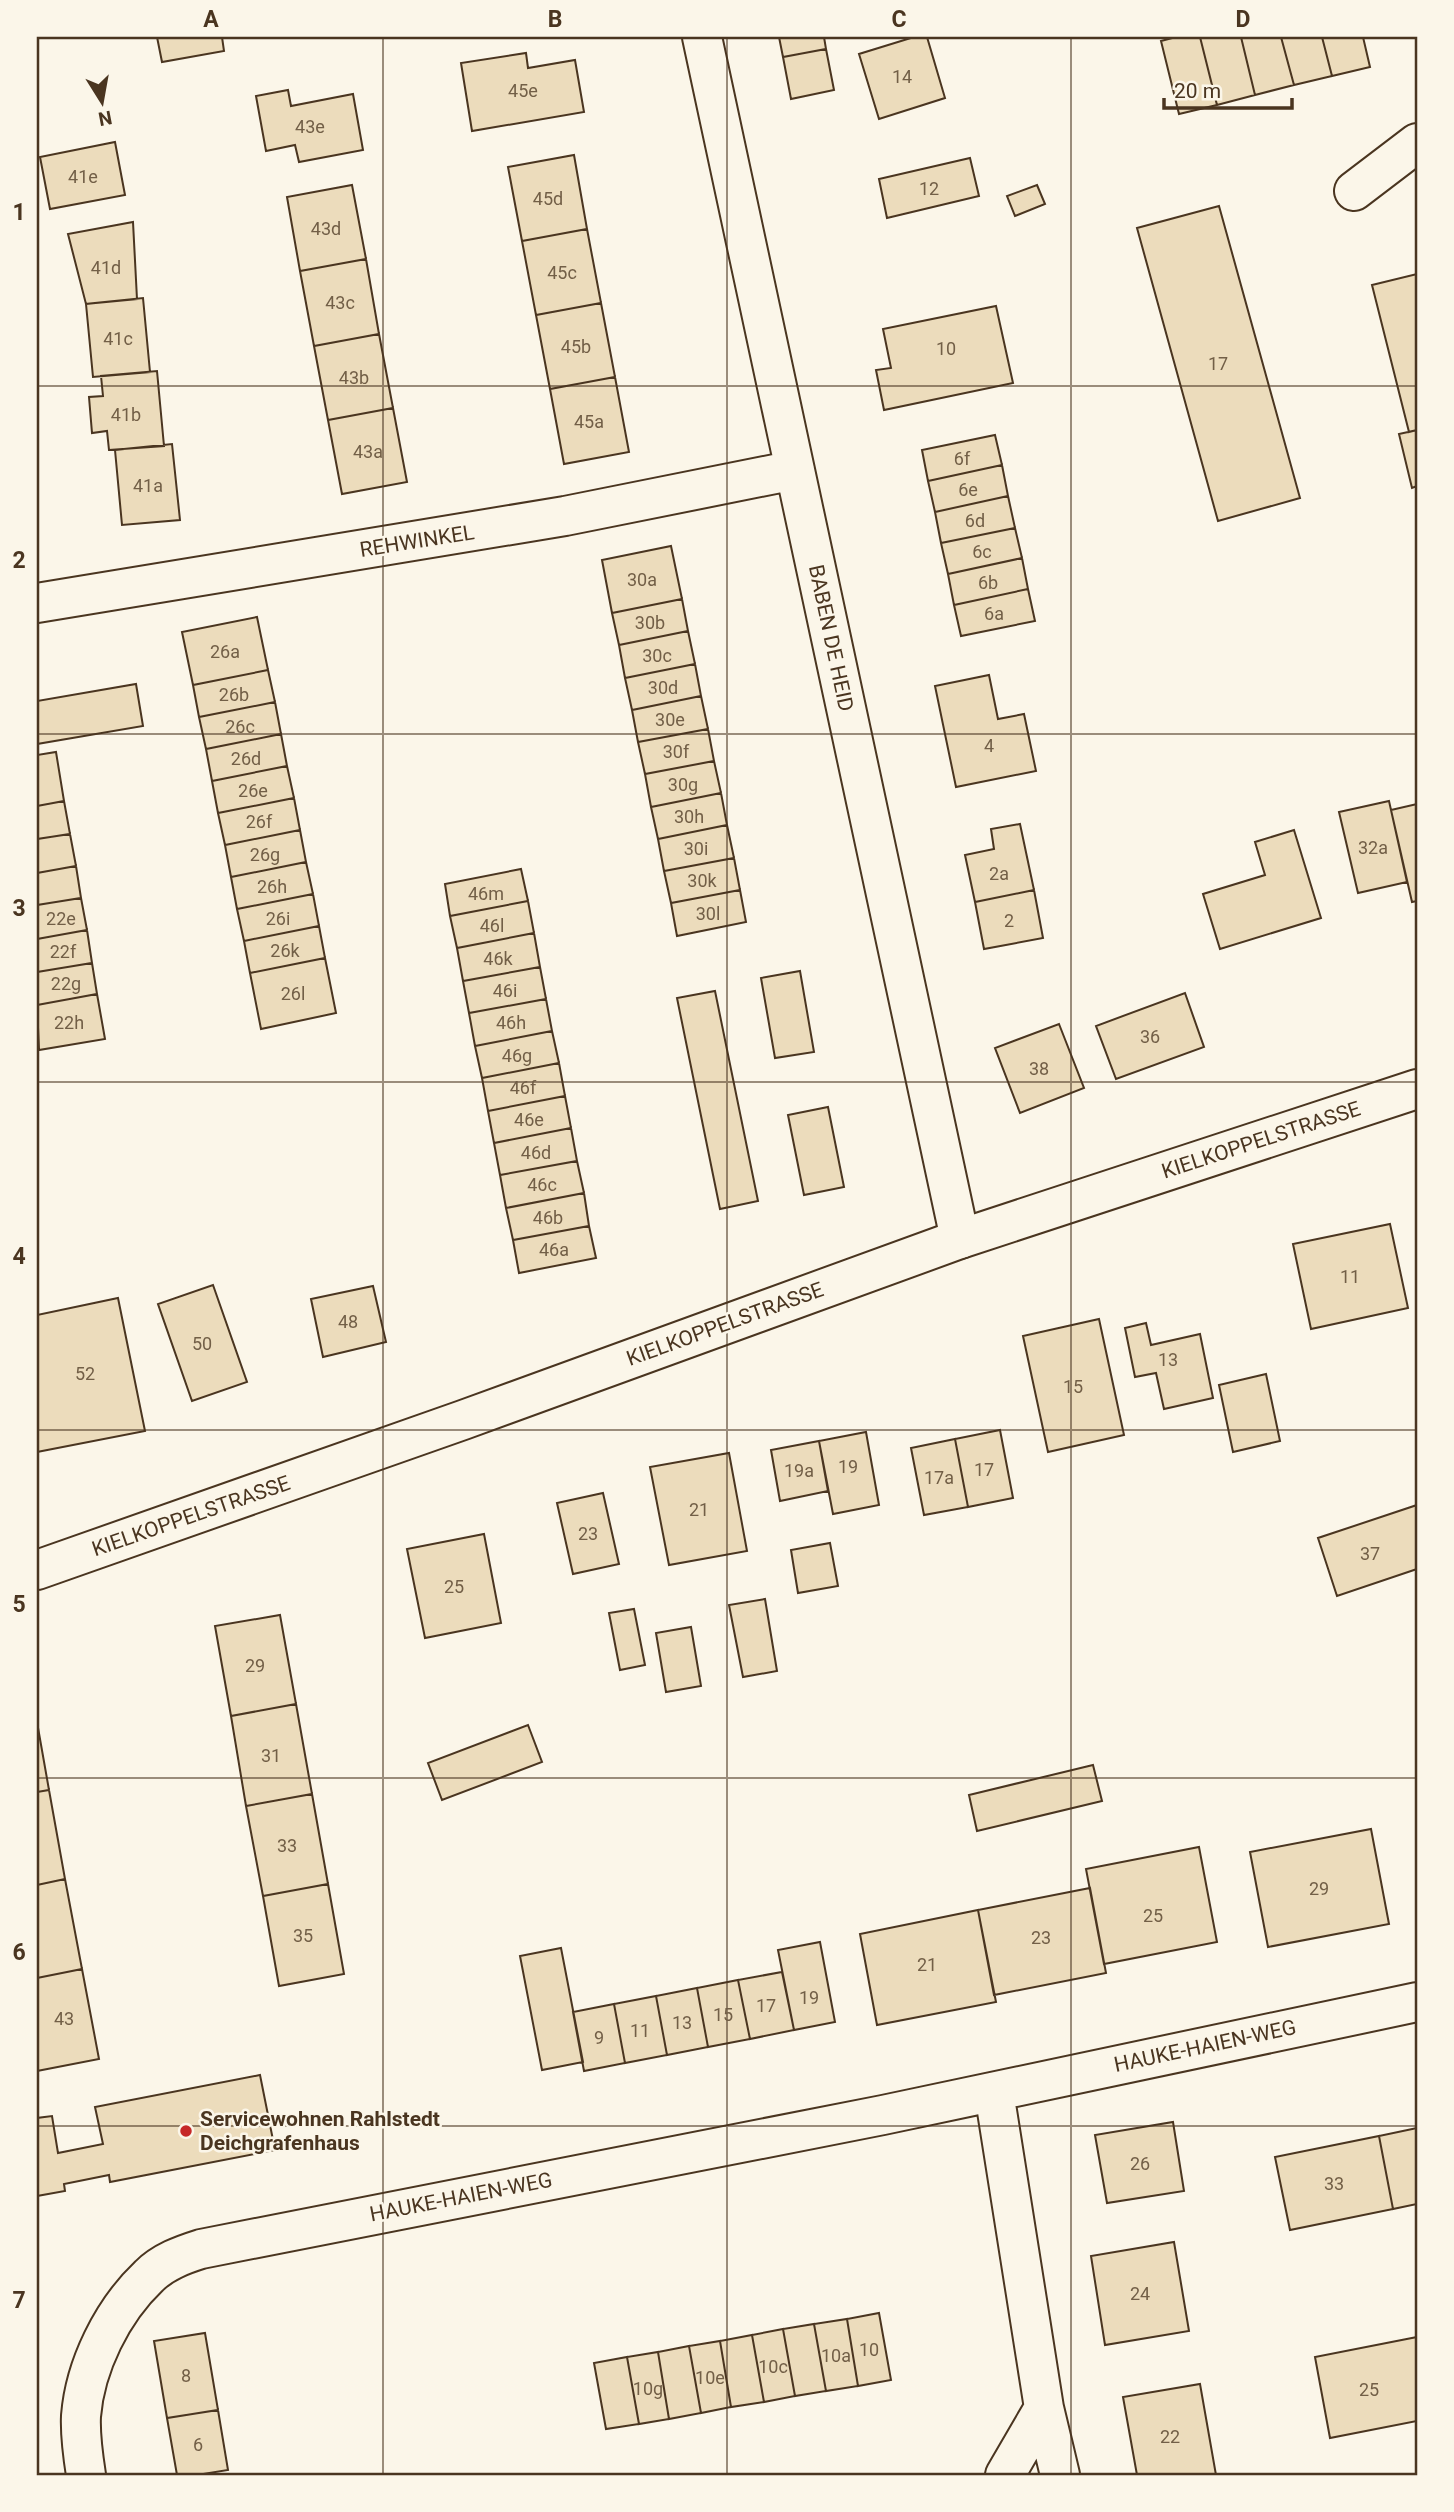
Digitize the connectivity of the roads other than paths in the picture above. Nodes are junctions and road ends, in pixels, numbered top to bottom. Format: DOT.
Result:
graph roads {
  1 [pos="702,37"];
  2 [pos="1417,143"];
  3 [pos="1354,191"];
  4 [pos="795,470"];
  5 [pos="37,603"];
  6 [pos="1417,1089"];
  7 [pos="960,1239"];
  8 [pos="37,1570"];
  9 [pos="1417,2002"];
  10 [pos="993,2092"];
  11 [pos="1044,2408"];
  12 [pos="86,2475"];
  13 [pos="1005,2475"];
  14 [pos="1060,2475"];
  1 -- 4 [label="street, BABEN DE HEID"];
  2 -- 3 [label="street"];
  4 -- 5 [label="street, REHWINKEL"];
  4 -- 7 [label="street, BABEN DE HEID"];
  6 -- 7 [label="street, KIELKOPPELSTRASSE"];
  7 -- 8 [label="street, KIELKOPPELSTRASSE"];
  9 -- 10 [label="street, HAUKE-HAIEN-WEG"];
  10 -- 11 [label="street"];
  10 -- 12 [label="street, HAUKE-HAIEN-WEG"];
  11 -- 13 [label="street"];
  11 -- 14 [label="street"];
}
